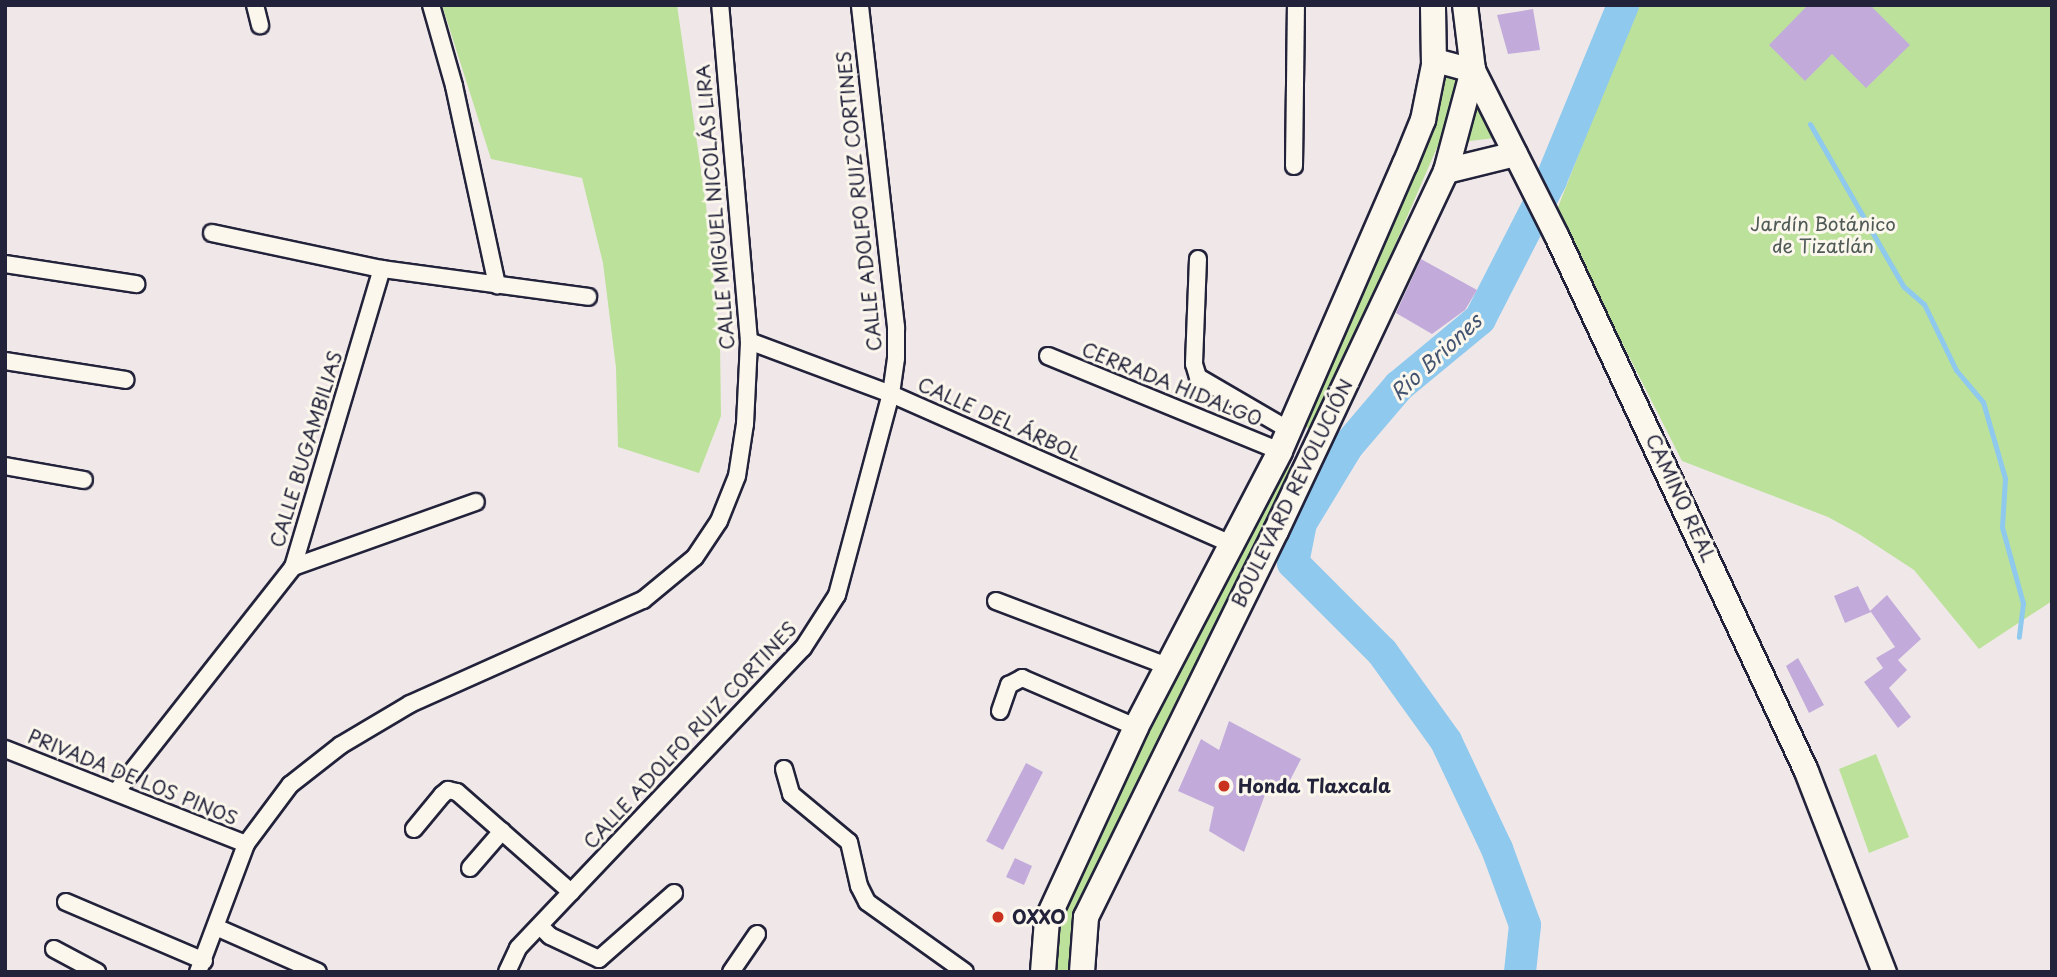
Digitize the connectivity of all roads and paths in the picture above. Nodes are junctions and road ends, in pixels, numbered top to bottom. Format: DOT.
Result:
graph roads {
  1 [pos="255,5"];
  2 [pos="431,5"];
  3 [pos="720,5"];
  4 [pos="860,5"];
  5 [pos="1296,5"];
  6 [pos="1433,5"];
  7 [pos="1465,5"];
  8 [pos="260,25"];
  9 [pos="1435,60"];
  10 [pos="1473,71"];
  11 [pos="1515,154"];
  12 [pos="1294,166"];
  13 [pos="1446,171"];
  14 [pos="212,233"];
  15 [pos="1198,259"];
  16 [pos="5,264"];
  17 [pos="382,270"];
  18 [pos="136,284"];
  19 [pos="497,285"];
  20 [pos="588,297"];
  21 [pos="749,341"];
  22 [pos="1048,356"];
  23 [pos="5,361"];
  24 [pos="125,380"];
  25 [pos="891,394"];
  26 [pos="1285,441"];
  27 [pos="5,466"];
  28 [pos="84,480"];
  29 [pos="476,502"];
  30 [pos="1231,544"];
  31 [pos="293,567"];
  32 [pos="996,601"];
  33 [pos="1167,666"];
  34 [pos="1000,710"];
  35 [pos="1136,727"];
  36 [pos="5,749"];
  37 [pos="784,769"];
  38 [pos="116,792"];
  39 [pos="414,829"];
  40 [pos="502,831"];
  41 [pos="246,844"];
  42 [pos="470,869"];
  43 [pos="571,892"];
  44 [pos="674,893"];
  45 [pos="66,902"];
  46 [pos="540,926"];
  47 [pos="218,928"];
  48 [pos="757,934"];
  49 [pos="54,949"];
  50 [pos="201,966"];
  51 [pos="946,968"];
  52 [pos="97,972"];
  53 [pos="318,972"];
  54 [pos="507,972"];
  55 [pos="731,972"];
  56 [pos="965,972"];
  57 [pos="1043,972"];
  58 [pos="1082,972"];
  59 [pos="1884,972"];
  1 -- 8 [label="street"];
  2 -- 19 [label="street"];
  3 -- 21 [label="street, CALLE MIGUEL NICOLÁS LIRA"];
  4 -- 25 [label="street, CALLE ADOLFO RUIZ CORTINES"];
  5 -- 12 [label="street"];
  6 -- 9 [label="main road, BOULEVARD REVOLUCIÓN"];
  7 -- 10 [label="main road, BOULEVARD REVOLUCIÓN"];
  9 -- 10 [label="main road"];
  9 -- 26 [label="main road, BOULEVARD REVOLUCIÓN"];
  10 -- 11 [label="main road, CAMINO REAL"];
  10 -- 13 [label="main road, BOULEVARD REVOLUCIÓN"];
  11 -- 13 [label="main road"];
  11 -- 59 [label="main road, CAMINO REAL"];
  13 -- 58 [label="main road, BOULEVARD REVOLUCIÓN"];
  14 -- 17 [label="street"];
  15 -- 26 [label="street, CERRADA HIDALGO"];
  16 -- 18 [label="street"];
  17 -- 19 [label="street"];
  17 -- 31 [label="street, CALLE BUGAMBILIAS"];
  19 -- 20 [label="street"];
  21 -- 25 [label="street, CALLE DEL ÁRBOL"];
  21 -- 41 [label="street, CALLE MIGUEL NICOLÁS LIRA"];
  22 -- 26 [label="street, CERRADA HIDALGO"];
  23 -- 24 [label="street"];
  25 -- 30 [label="street, CALLE DEL ÁRBOL"];
  25 -- 43 [label="street, CALLE ADOLFO RUIZ CORTINES"];
  26 -- 30 [label="main road, BOULEVARD REVOLUCIÓN"];
  27 -- 28 [label="street"];
  29 -- 31 [label="street"];
  30 -- 33 [label="main road, BOULEVARD REVOLUCIÓN"];
  31 -- 38 [label="street, CALLE BUGAMBILIAS"];
  32 -- 33 [label="street"];
  33 -- 35 [label="main road, BOULEVARD REVOLUCIÓN"];
  34 -- 35 [label="street"];
  35 -- 57 [label="main road, BOULEVARD REVOLUCIÓN"];
  36 -- 38 [label="street, PRIVADA DE LOS PINOS"];
  37 -- 51 [label="street"];
  38 -- 41 [label="street, PRIVADA DE LOS PINOS"];
  39 -- 40 [label="street"];
  40 -- 42 [label="street"];
  40 -- 43 [label="street"];
  41 -- 47 [label="street, CALLE MIGUEL NICOLÁS LIRA"];
  43 -- 46 [label="street, CALLE ADOLFO RUIZ CORTINES"];
  44 -- 46 [label="street"];
  45 -- 50 [label="street"];
  46 -- 54 [label="street, CALLE ADOLFO RUIZ CORTINES"];
  47 -- 50 [label="street, CALLE MIGUEL NICOLÁS LIRA"];
  47 -- 53 [label="street"];
  48 -- 55 [label="street"];
  49 -- 52 [label="street"];
  51 -- 56 [label="street"];
}
